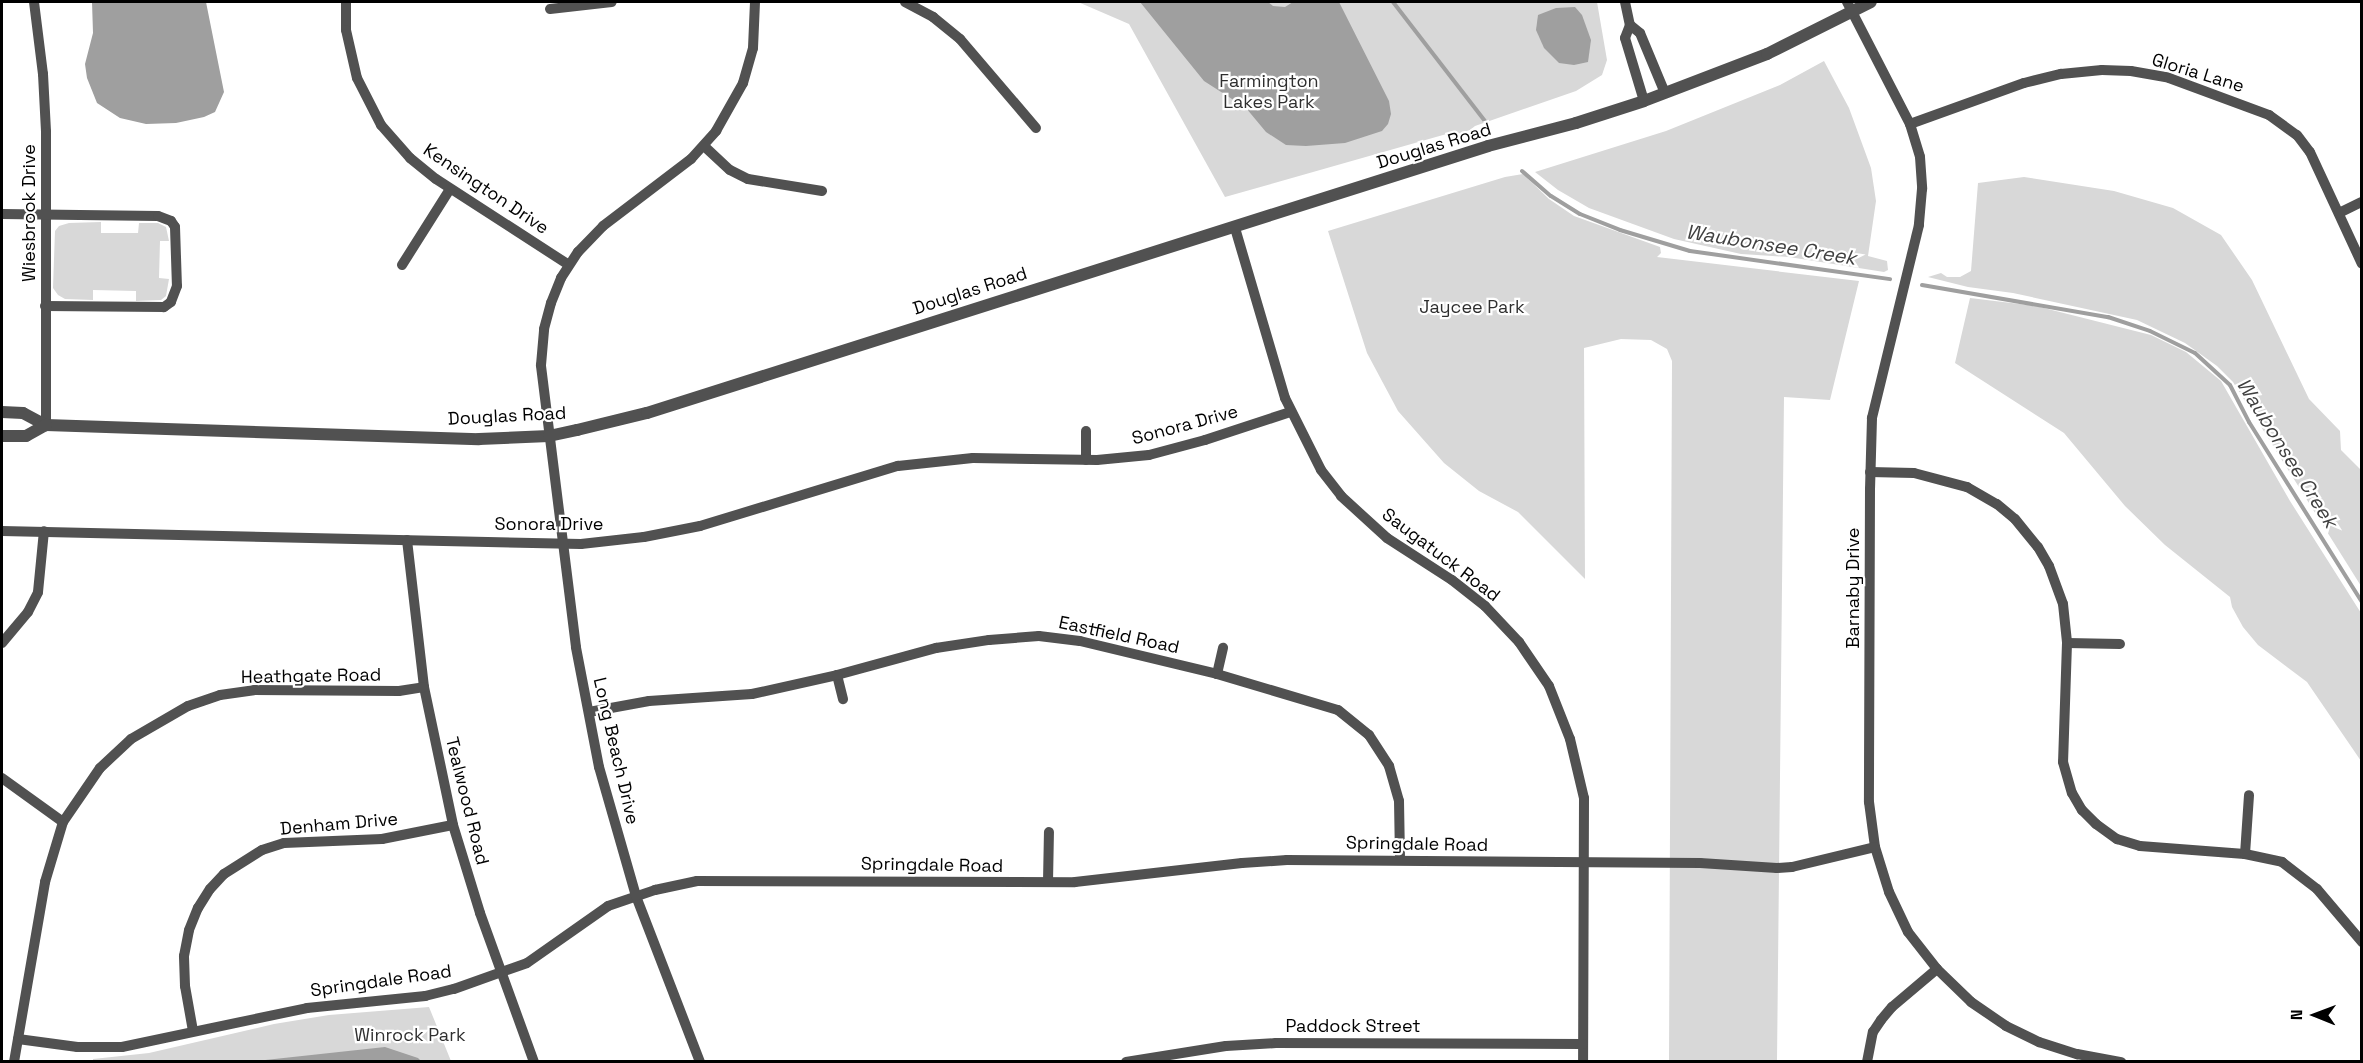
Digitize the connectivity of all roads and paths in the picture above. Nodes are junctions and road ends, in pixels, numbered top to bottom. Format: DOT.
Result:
graph roads {
  1 [pos="34,2"];
  2 [pos="346,2"];
  3 [pos="612,2"];
  4 [pos="755,2"];
  5 [pos="905,2"];
  6 [pos="1625,2"];
  7 [pos="1871,2"];
  8 [pos="1850,6"];
  9 [pos="550,9"];
  10 [pos="1630,26"];
  11 [pos="1665,93"];
  12 [pos="1644,101"];
  13 [pos="1910,124"];
  14 [pos="1036,128"];
  15 [pos="704,146"];
  16 [pos="450,189"];
  17 [pos="822,191"];
  18 [pos="2361,202"];
  19 [pos="2339,213"];
  20 [pos="2,214"];
  21 [pos="45,215"];
  22 [pos="1235,228"];
  23 [pos="2361,264"];
  24 [pos="402,265"];
  25 [pos="569,265"];
  26 [pos="45,306"];
  27 [pos="2,412"];
  28 [pos="1290,412"];
  29 [pos="46,425"];
  30 [pos="1086,431"];
  31 [pos="2,436"];
  32 [pos="549,436"];
  33 [pos="1086,460"];
  34 [pos="1870,472"];
  35 [pos="2,531"];
  36 [pos="44,531"];
  37 [pos="407,540"];
  38 [pos="562,542"];
  39 [pos="2,643"];
  40 [pos="2067,643"];
  41 [pos="2120,644"];
  42 [pos="1223,648"];
  43 [pos="1217,674"];
  44 [pos="837,675"];
  45 [pos="424,687"];
  46 [pos="843,699"];
  47 [pos="589,712"];
  48 [pos="2,778"];
  49 [pos="2249,795"];
  50 [pos="63,822"];
  51 [pos="453,825"];
  52 [pos="1049,832"];
  53 [pos="1875,847"];
  54 [pos="2245,854"];
  55 [pos="1400,860"];
  56 [pos="1584,863"];
  57 [pos="1048,882"];
  58 [pos="636,896"];
  59 [pos="2361,942"];
  60 [pos="1937,969"];
  61 [pos="501,974"];
  62 [pos="193,1031"];
  63 [pos="18,1039"];
  64 [pos="1583,1044"];
  65 [pos="14,1062"];
  66 [pos="534,1062"];
  67 [pos="700,1062"];
  68 [pos="1126,1062"];
  69 [pos="1583,1062"];
  70 [pos="1867,1062"];
  71 [pos="2121,1062"];
  1 -- 21 [label="street, Wiesbrook Drive"];
  2 -- 16 [label="street, Kensington Drive"];
  3 -- 9 [label="street"];
  4 -- 15 [label="street, Long Beach Drive"];
  5 -- 14 [label="street"];
  6 -- 10 [label="street"];
  7 -- 8 [label="street, Douglas Road"];
  8 -- 11 [label="street, Douglas Road"];
  8 -- 13 [label="street, Barnaby Drive"];
  10 -- 11 [label="street"];
  10 -- 12 [label="street"];
  11 -- 12 [label="street, Douglas Road"];
  12 -- 22 [label="street, Douglas Road"];
  13 -- 19 [label="street, Gloria Lane"];
  13 -- 34 [label="street, Barnaby Drive"];
  15 -- 17 [label="street"];
  15 -- 25 [label="street, Long Beach Drive"];
  16 -- 24 [label="street"];
  16 -- 25 [label="street, Kensington Drive"];
  18 -- 19 [label="street"];
  19 -- 23 [label="street, Gloria Lane"];
  20 -- 21 [label="street"];
  21 -- 26 [label="street, Wiesbrook Drive"];
  21 -- 26 [label="street"];
  22 -- 28 [label="street, Saugatuck Road"];
  22 -- 32 [label="street, Douglas Road"];
  25 -- 32 [label="street, Long Beach Drive"];
  26 -- 29 [label="street, Wiesbrook Drive"];
  27 -- 29 [label="street, Douglas Road"];
  28 -- 33 [label="street, Sonora Drive"];
  28 -- 56 [label="street, Saugatuck Road"];
  29 -- 31 [label="street, Douglas Road"];
  29 -- 32 [label="street, Douglas Road"];
  30 -- 33 [label="street"];
  32 -- 38 [label="street, Long Beach Drive"];
  33 -- 38 [label="street, Sonora Drive"];
  34 -- 40 [label="street"];
  34 -- 53 [label="street, Barnaby Drive"];
  35 -- 36 [label="street, Sonora Drive"];
  36 -- 37 [label="street, Sonora Drive"];
  36 -- 39 [label="street"];
  37 -- 38 [label="street, Sonora Drive"];
  37 -- 45 [label="street, Tealwood Road"];
  38 -- 47 [label="street, Long Beach Drive"];
  40 -- 41 [label="street"];
  40 -- 54 [label="street"];
  42 -- 43 [label="street"];
  43 -- 44 [label="street, Eastfield Road"];
  43 -- 55 [label="street, Eastfield Road"];
  44 -- 46 [label="street"];
  44 -- 47 [label="street, Eastfield Road"];
  45 -- 50 [label="street, Heathgate Road"];
  45 -- 51 [label="street, Tealwood Road"];
  47 -- 58 [label="street, Long Beach Drive"];
  48 -- 50 [label="street"];
  49 -- 54 [label="street"];
  50 -- 63 [label="street, Heathgate Road"];
  51 -- 61 [label="street, Tealwood Road"];
  51 -- 62 [label="street, Denham Drive"];
  52 -- 57 [label="street"];
  53 -- 56 [label="street, Springdale Road"];
  53 -- 60 [label="street, Barnaby Drive"];
  54 -- 59 [label="street"];
  55 -- 56 [label="street, Springdale Road"];
  55 -- 57 [label="street, Springdale Road"];
  56 -- 64 [label="street, Saugatuck Road"];
  57 -- 58 [label="street, Springdale Road"];
  58 -- 61 [label="street, Springdale Road"];
  58 -- 67 [label="street, Long Beach Drive"];
  60 -- 70 [label="street"];
  60 -- 71 [label="street, Barnaby Drive"];
  61 -- 62 [label="street, Springdale Road"];
  61 -- 66 [label="street, Tealwood Road"];
  62 -- 63 [label="street, Springdale Road"];
  63 -- 65 [label="street, Heathgate Road"];
  64 -- 68 [label="street, Paddock Street"];
  64 -- 69 [label="street, Saugatuck Road"];
}
